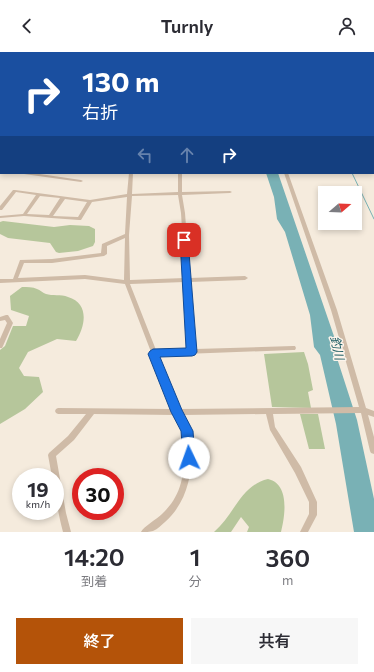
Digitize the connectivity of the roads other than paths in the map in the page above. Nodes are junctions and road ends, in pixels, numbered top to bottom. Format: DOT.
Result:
graph roads {
  1 [pos="31,174"];
  2 [pos="62,174"];
  3 [pos="131,174"];
  4 [pos="180,174"];
  5 [pos="286,174"];
  6 [pos="64,179"];
  7 [pos="81,181"];
  8 [pos="230,192"];
  9 [pos="180,193"];
  10 [pos="39,194"];
  11 [pos="129,195"];
  12 [pos="63,198"];
  13 [pos="90,201"];
  14 [pos="0,209"];
  15 [pos="24,215"];
  16 [pos="0,217"];
  17 [pos="50,217"];
  18 [pos="127,235"];
  19 [pos="246,278"];
  20 [pos="15,280"];
  21 [pos="186,280"];
  22 [pos="0,281"];
  23 [pos="127,282"];
  24 [pos="0,320"];
  25 [pos="0,346"];
  26 [pos="293,348"];
  27 [pos="192,352"];
  28 [pos="153,354"];
  29 [pos="58,411"];
  30 [pos="362,411"];
  31 [pos="92,412"];
  32 [pos="177,412"];
  33 [pos="269,412"];
  34 [pos="374,414"];
  35 [pos="374,451"];
  36 [pos="67,532"];
  37 [pos="145,532"];
  38 [pos="304,532"];
  1 -- 6 [label="street"];
  2 -- 6 [label="street"];
  3 -- 11 [label="street"];
  4 -- 9 [label="street"];
  5 -- 30 [label="street"];
  6 -- 7 [label="street"];
  8 -- 9 [label="street"];
  9 -- 11 [label="street"];
  9 -- 21 [label="street"];
  10 -- 12 [label="street"];
  10 -- 14 [label="street"];
  10 -- 15 [label="street"];
  11 -- 13 [label="street"];
  11 -- 18 [label="street"];
  12 -- 13 [label="street"];
  12 -- 17 [label="street"];
  13 -- 17 [label="street"];
  15 -- 16 [label="street"];
  15 -- 17 [label="street"];
  18 -- 20 [label="street"];
  18 -- 23 [label="street"];
  19 -- 21 [label="street"];
  20 -- 22 [label="street"];
  20 -- 23 [label="street"];
  21 -- 23 [label="street"];
  21 -- 27 [label="street"];
  23 -- 28 [label="street"];
  24 -- 25 [label="street"];
  26 -- 27 [label="street"];
  27 -- 28 [label="street"];
  28 -- 32 [label="street"];
  29 -- 31 [label="street"];
  30 -- 33 [label="street"];
  30 -- 34 [label="street"];
  30 -- 35 [label="street"];
  31 -- 32 [label="street"];
  31 -- 36 [label="street"];
  32 -- 33 [label="street"];
  32 -- 37 [label="street"];
  33 -- 38 [label="street"];
}
